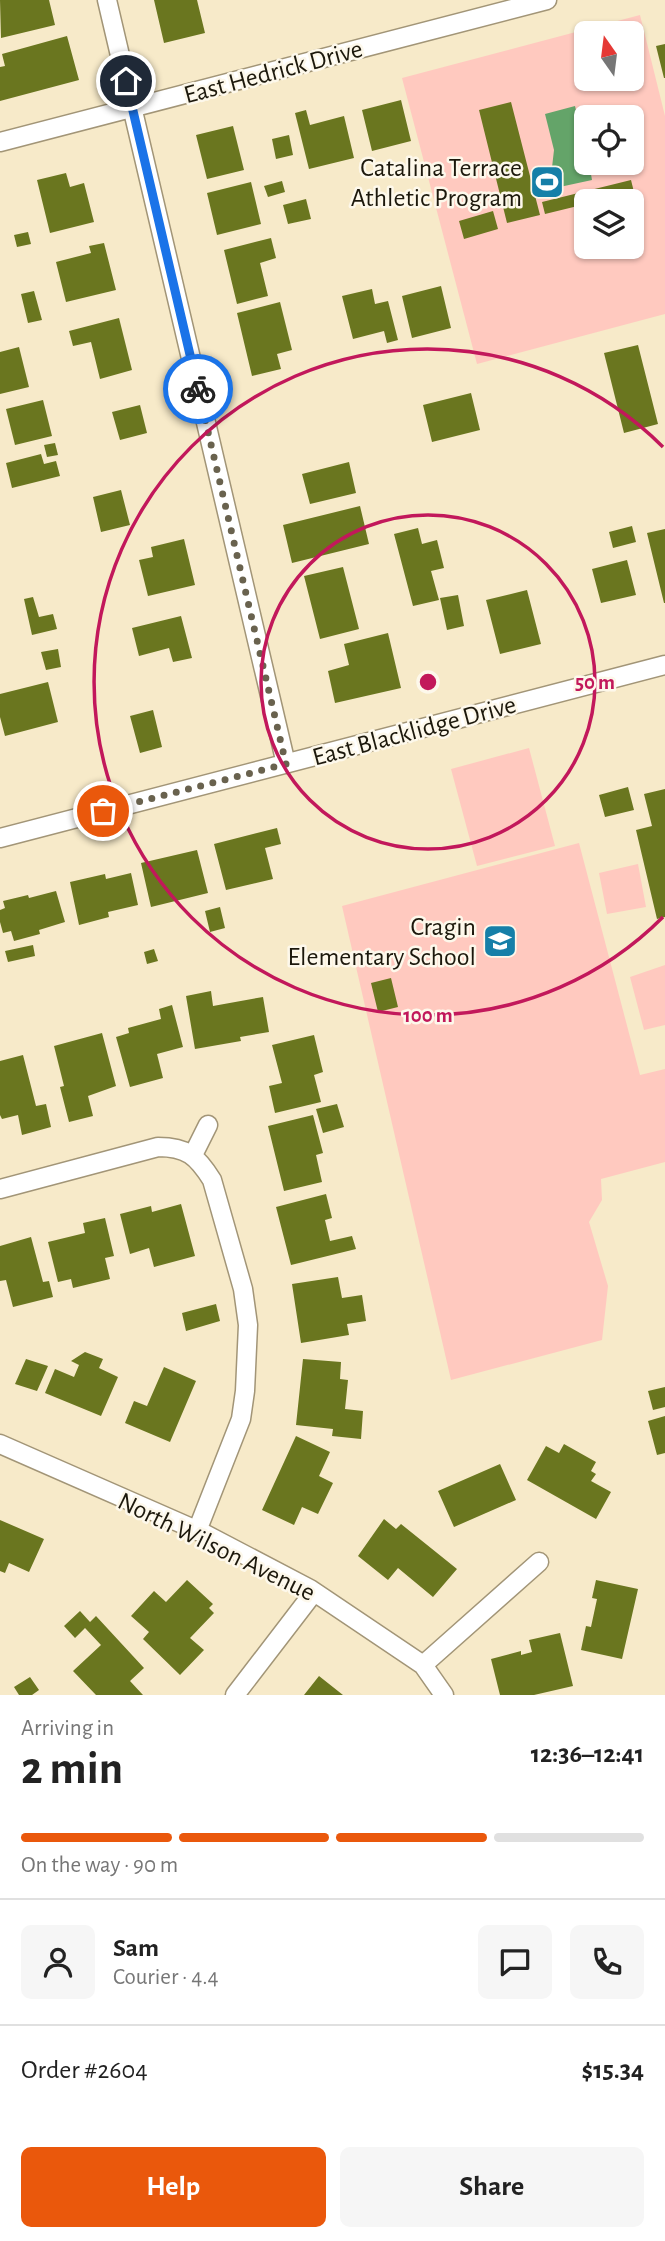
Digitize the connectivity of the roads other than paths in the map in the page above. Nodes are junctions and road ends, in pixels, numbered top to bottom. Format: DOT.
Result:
graph roads {
  1 [pos="107,0"];
  2 [pos="547,0"];
  3 [pos="133,108"];
  4 [pos="0,142"];
  5 [pos="665,665"];
  6 [pos="286,764"];
  7 [pos="0,838"];
  8 [pos="208,1125"];
  9 [pos="193,1155"];
  10 [pos="0,1189"];
  11 [pos="0,1444"];
  12 [pos="197,1531"];
  13 [pos="538,1562"];
  14 [pos="314,1592"];
  15 [pos="423,1665"];
  16 [pos="235,1695"];
  17 [pos="444,1695"];
  1 -- 3 [label="street"];
  2 -- 3 [label="street, East Hedrick Drive"];
  3 -- 4 [label="street, East Hedrick Drive"];
  3 -- 6 [label="street"];
  5 -- 6 [label="street, East Blacklidge Drive"];
  6 -- 7 [label="street, East Blacklidge Drive"];
  8 -- 9 [label="street"];
  9 -- 10 [label="street"];
  9 -- 12 [label="street"];
  11 -- 12 [label="street, North Wilson Avenue"];
  12 -- 14 [label="street, North Wilson Avenue"];
  13 -- 15 [label="street"];
  14 -- 15 [label="street, North Wilson Avenue"];
  14 -- 16 [label="street"];
  15 -- 17 [label="street, North Wilson Avenue"];
}
